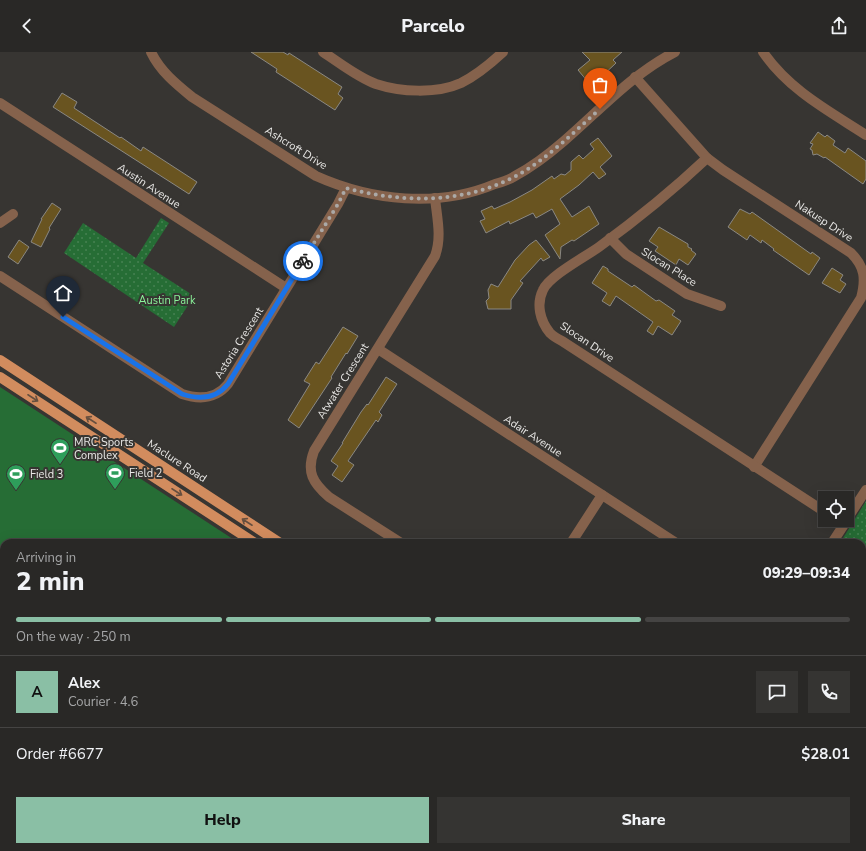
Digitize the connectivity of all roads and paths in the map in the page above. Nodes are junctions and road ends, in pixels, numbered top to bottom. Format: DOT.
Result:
graph roads {
  1 [pos="151,52"];
  2 [pos="323,52"];
  3 [pos="503,52"];
  4 [pos="675,52"];
  5 [pos="763,52"];
  6 [pos="635,78"];
  7 [pos="0,103"];
  8 [pos="866,135"];
  9 [pos="707,158"];
  10 [pos="346,188"];
  11 [pos="435,198"];
  12 [pos="13,214"];
  13 [pos="0,223"];
  14 [pos="610,238"];
  15 [pos="0,276"];
  16 [pos="286,288"];
  17 [pos="721,306"];
  18 [pos="378,349"];
  19 [pos="0,360"];
  20 [pos="0,377"];
  21 [pos="754,467"];
  22 [pos="866,490"];
  23 [pos="602,495"];
  24 [pos="854,507"];
  25 [pos="818,508"];
  26 [pos="841,527"];
  27 [pos="249,539"];
  28 [pos="274,539"];
  29 [pos="395,539"];
  30 [pos="574,539"];
  31 [pos="670,539"];
  32 [pos="834,539"];
  1 -- 10 [label="street, Ashcroft Drive"];
  2 -- 3 [label="street"];
  4 -- 6 [label="street, Ashcroft Drive"];
  5 -- 8 [label="street"];
  6 -- 9 [label="street, Nakusp Drive"];
  6 -- 11 [label="street, Ashcroft Drive"];
  7 -- 16 [label="street, Austin Avenue"];
  9 -- 14 [label="street, Slocan Drive"];
  9 -- 21 [label="street, Nakusp Drive"];
  10 -- 11 [label="street, Ashcroft Drive"];
  10 -- 16 [label="street, Astoria Crescent"];
  11 -- 18 [label="street, Atwater Crescent"];
  12 -- 13 [label="street"];
  14 -- 17 [label="street, Slocan Place"];
  14 -- 21 [label="street, Slocan Drive"];
  15 -- 16 [label="street, Astoria Crescent"];
  18 -- 23 [label="street, Adair Avenue"];
  18 -- 29 [label="street, Atwater Crescent"];
  28 -- 19 [label="main road, Maclure Road, one-way"];
  20 -- 27 [label="main road, one-way"];
  21 -- 25 [label="street, Slocan Drive"];
  22 -- 24 [label="street"];
  23 -- 30 [label="street"];
  23 -- 31 [label="street, Adair Avenue"];
  26 -- 32 [label="street"];
}
